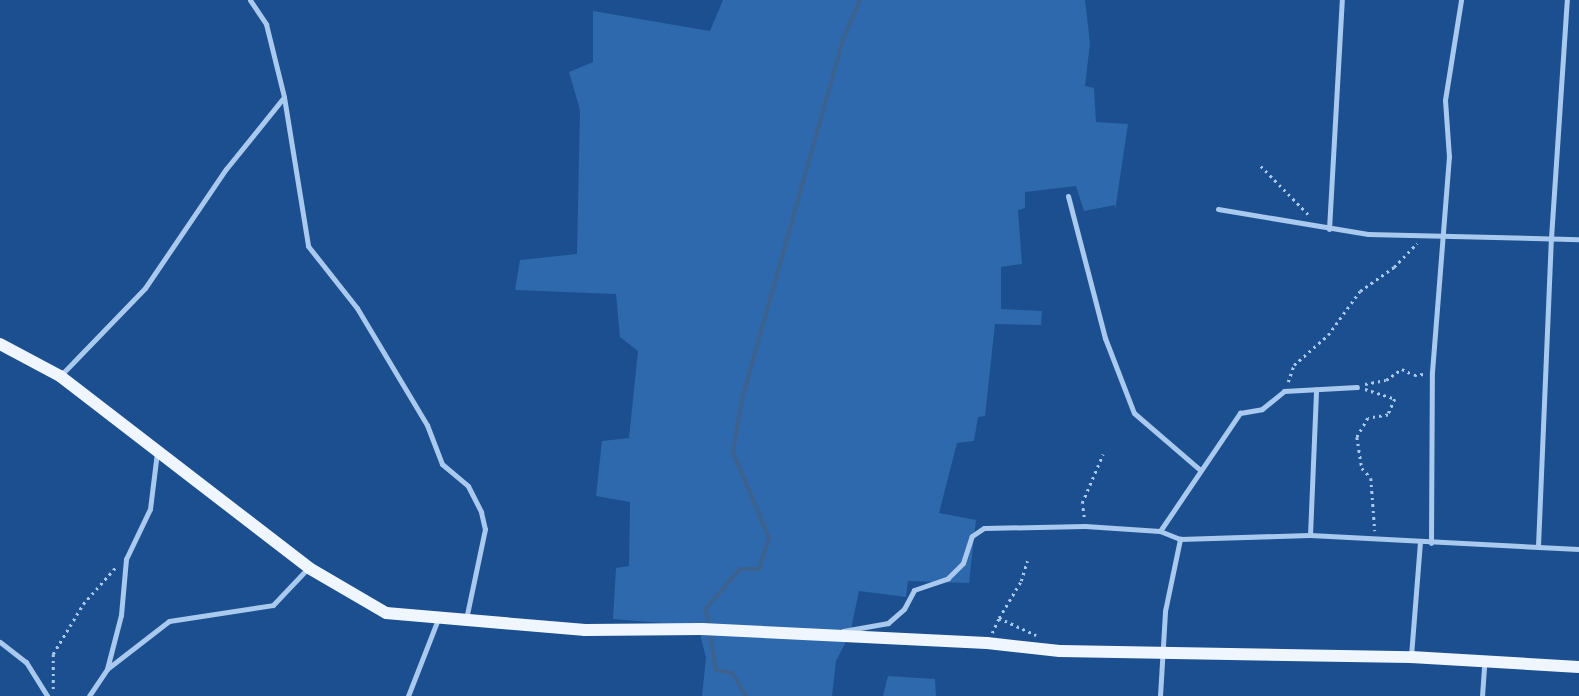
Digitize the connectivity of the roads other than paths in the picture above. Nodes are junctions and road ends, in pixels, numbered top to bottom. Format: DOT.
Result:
graph roads {
  1 [pos="250,0"];
  2 [pos="1342,0"];
  3 [pos="1461,0"];
  4 [pos="1567,0"];
  5 [pos="284,97"];
  6 [pos="1068,196"];
  7 [pos="1218,209"];
  8 [pos="1329,230"];
  9 [pos="1440,233"];
  10 [pos="1551,238"];
  11 [pos="1579,239"];
  12 [pos="0,344"];
  13 [pos="60,376"];
  14 [pos="1357,387"];
  15 [pos="1316,389"];
  16 [pos="158,451"];
  17 [pos="1199,469"];
  18 [pos="1160,531"];
  19 [pos="1310,535"];
  20 [pos="1180,539"];
  21 [pos="1420,542"];
  22 [pos="1431,543"];
  23 [pos="1538,546"];
  24 [pos="1579,549"];
  25 [pos="308,568"];
  26 [pos="438,619"];
  27 [pos="465,622"];
  28 [pos="822,635"];
  29 [pos="0,642"];
  30 [pos="1164,651"];
  31 [pos="1411,657"];
  32 [pos="1484,664"];
  33 [pos="1579,667"];
  34 [pos="107,669"];
  35 [pos="47,696"];
  36 [pos="89,696"];
  37 [pos="408,696"];
  38 [pos="1160,696"];
  39 [pos="1482,696"];
  1 -- 5 [label="street"];
  2 -- 8 [label="street"];
  3 -- 9 [label="street"];
  4 -- 10 [label="street"];
  5 -- 13 [label="street"];
  5 -- 27 [label="street"];
  6 -- 17 [label="street"];
  7 -- 8 [label="street"];
  8 -- 9 [label="street"];
  9 -- 10 [label="street"];
  9 -- 22 [label="street"];
  10 -- 11 [label="street"];
  10 -- 23 [label="street"];
  12 -- 13 [label="main road"];
  13 -- 16 [label="main road"];
  14 -- 15 [label="street"];
  15 -- 17 [label="street"];
  15 -- 19 [label="street"];
  16 -- 25 [label="main road"];
  16 -- 34 [label="street"];
  17 -- 18 [label="street"];
  18 -- 20 [label="street"];
  18 -- 28 [label="street"];
  19 -- 20 [label="street"];
  19 -- 21 [label="street"];
  20 -- 30 [label="street"];
  21 -- 22 [label="street"];
  21 -- 31 [label="street"];
  22 -- 23 [label="street"];
  23 -- 24 [label="street"];
  25 -- 26 [label="main road"];
  25 -- 34 [label="street"];
  26 -- 27 [label="main road"];
  26 -- 37 [label="street"];
  27 -- 28 [label="main road"];
  28 -- 30 [label="main road"];
  29 -- 35 [label="street"];
  30 -- 31 [label="main road"];
  30 -- 38 [label="street"];
  31 -- 32 [label="main road"];
  32 -- 33 [label="main road"];
  32 -- 39 [label="street"];
  34 -- 36 [label="street"];
}
